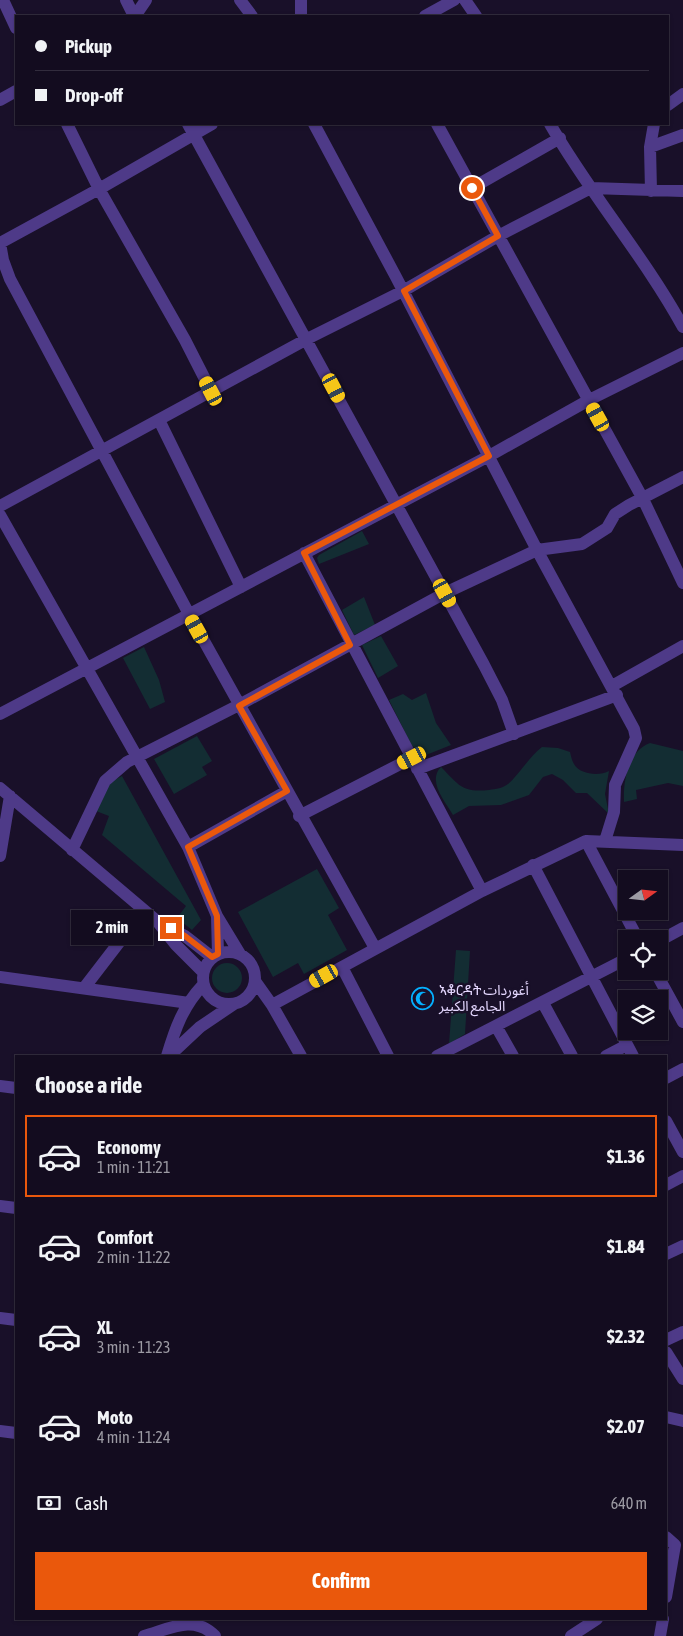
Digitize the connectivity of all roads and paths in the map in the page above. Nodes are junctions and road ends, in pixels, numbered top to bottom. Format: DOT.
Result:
graph roads {
  1 [pos="3,0"];
  2 [pos="126,0"];
  3 [pos="146,0"];
  4 [pos="240,0"];
  5 [pos="301,0"];
  6 [pos="454,0"];
  7 [pos="465,0"];
  8 [pos="134,15"];
  9 [pos="135,15"];
  10 [pos="251,15"];
  11 [pos="301,15"];
  12 [pos="427,15"];
  13 [pos="475,15"];
  14 [pos="15,26"];
  15 [pos="15,92"];
  16 [pos="683,94"];
  17 [pos="0,100"];
  18 [pos="669,104"];
  19 [pos="208,125"];
  20 [pos="315,125"];
  21 [pos="439,125"];
  22 [pos="551,125"];
  23 [pos="654,125"];
  24 [pos="73,127"];
  25 [pos="191,129"];
  26 [pos="683,136"];
  27 [pos="560,138"];
  28 [pos="650,147"];
  29 [pos="472,188"];
  30 [pos="591,188"];
  31 [pos="99,190"];
  32 [pos="651,191"];
  33 [pos="683,191"];
  34 [pos="498,236"];
  35 [pos="0,243"];
  36 [pos="404,291"];
  37 [pos="683,327"];
  38 [pos="307,339"];
  39 [pos="683,353"];
  40 [pos="211,391"];
  41 [pos="589,400"];
  42 [pos="158,420"];
  43 [pos="102,450"];
  44 [pos="489,456"];
  45 [pos="683,477"];
  46 [pos="643,499"];
  47 [pos="397,504"];
  48 [pos="0,506"];
  49 [pos="0,515"];
  50 [pos="537,550"];
  51 [pos="304,553"];
  52 [pos="683,583"];
  53 [pos="241,587"];
  54 [pos="445,593"];
  55 [pos="188,614"];
  56 [pos="350,645"];
  57 [pos="683,646"];
  58 [pos="87,667"];
  59 [pos="615,691"];
  60 [pos="239,706"];
  61 [pos="0,714"];
  62 [pos="514,734"];
  63 [pos="138,757"];
  64 [pos="414,763"];
  65 [pos="287,791"];
  66 [pos="5,792"];
  67 [pos="299,816"];
  68 [pos="586,841"];
  69 [pos="605,841"];
  70 [pos="683,845"];
  71 [pos="188,847"];
  72 [pos="72,850"];
  73 [pos="0,851"];
  74 [pos="533,865"];
  75 [pos="482,891"];
  76 [pos="144,910"];
  77 [pos="217,916"];
  78 [pos="157,921"];
  79 [pos="683,928"];
  80 [pos="633,930"];
  81 [pos="668,937"];
  82 [pos="375,948"];
  83 [pos="240,954"];
  84 [pos="215,955"];
  85 [pos="618,963"];
  86 [pos="342,967"];
  87 [pos="0,977"];
  88 [pos="591,977"];
  89 [pos="203,979"];
  90 [pos="660,980"];
  91 [pos="255,981"];
  92 [pos="84,988"];
  93 [pos="189,1003"];
  94 [pos="543,1003"];
  95 [pos="234,1004"];
  96 [pos="272,1005"];
  97 [pos="683,1022"];
  98 [pos="496,1026"];
  99 [pos="630,1051"];
  100 [pos="168,1055"];
  101 [pos="169,1055"];
  102 [pos="300,1055"];
  103 [pos="387,1055"];
  104 [pos="444,1055"];
  105 [pos="512,1055"];
  106 [pos="571,1055"];
  107 [pos="611,1055"];
  108 [pos="683,1069"];
  109 [pos="667,1077"];
  110 [pos="0,1086"];
  111 [pos="15,1088"];
  112 [pos="683,1124"];
  113 [pos="668,1128"];
  114 [pos="683,1152"];
  115 [pos="683,1176"];
  116 [pos="667,1184"];
  117 [pos="0,1206"];
  118 [pos="15,1208"];
  119 [pos="683,1246"];
  120 [pos="667,1251"];
  121 [pos="0,1318"];
  122 [pos="15,1320"];
  123 [pos="683,1332"];
  124 [pos="667,1340"];
  125 [pos="667,1354"];
  126 [pos="683,1379"];
  127 [pos="667,1417"];
  128 [pos="683,1421"];
  129 [pos="0,1431"];
  130 [pos="15,1433"];
  131 [pos="667,1538"];
  132 [pos="667,1590"];
  133 [pos="596,1620"];
  134 [pos="663,1620"];
  135 [pos="144,1636"];
  136 [pos="215,1636"];
  137 [pos="572,1636"];
  138 [pos="660,1636"];
  1 -- 14 [label="street"];
  2 -- 8 [label="street"];
  3 -- 9 [label="street"];
  4 -- 10 [label="street"];
  5 -- 11 [label="street"];
  6 -- 12 [label="street"];
  7 -- 13 [label="street"];
  15 -- 17 [label="street"];
  16 -- 18 [label="street"];
  19 -- 25 [label="street"];
  20 -- 36 [label="street"];
  21 -- 29 [label="street"];
  22 -- 27 [label="street"];
  23 -- 28 [label="street"];
  24 -- 31 [label="street"];
  25 -- 31 [label="street"];
  25 -- 38 [label="street"];
  26 -- 28 [label="street"];
  27 -- 29 [label="street"];
  27 -- 30 [label="street"];
  28 -- 32 [label="street"];
  29 -- 34 [label="street"];
  30 -- 32 [label="street"];
  30 -- 34 [label="street"];
  30 -- 37 [label="street"];
  31 -- 35 [label="street"];
  31 -- 40 [label="street"];
  32 -- 33 [label="street"];
  34 -- 36 [label="street"];
  34 -- 41 [label="street"];
  35 -- 43 [label="street"];
  36 -- 38 [label="street"];
  36 -- 44 [label="street"];
  38 -- 40 [label="street"];
  38 -- 47 [label="street"];
  39 -- 41 [label="street"];
  40 -- 42 [label="street"];
  41 -- 44 [label="street"];
  41 -- 46 [label="street"];
  42 -- 43 [label="street"];
  42 -- 53 [label="street"];
  43 -- 48 [label="street"];
  43 -- 55 [label="street"];
  44 -- 47 [label="street"];
  44 -- 50 [label="street"];
  45 -- 46 [label="street"];
  46 -- 50 [label="street"];
  46 -- 52 [label="street"];
  47 -- 51 [label="street"];
  47 -- 54 [label="street"];
  49 -- 58 [label="street"];
  50 -- 54 [label="street"];
  50 -- 59 [label="street"];
  51 -- 53 [label="street"];
  51 -- 56 [label="street"];
  53 -- 55 [label="street"];
  54 -- 56 [label="street"];
  54 -- 62 [label="street"];
  55 -- 58 [label="street"];
  55 -- 60 [label="street"];
  56 -- 60 [label="street"];
  56 -- 64 [label="street"];
  57 -- 59 [label="street"];
  58 -- 61 [label="street"];
  58 -- 63 [label="street"];
  59 -- 62 [label="street"];
  59 -- 69 [label="street"];
  60 -- 63 [label="street"];
  60 -- 65 [label="street"];
  62 -- 64 [label="street"];
  63 -- 71 [label="street"];
  63 -- 72 [label="street"];
  64 -- 67 [label="street"];
  64 -- 75 [label="street"];
  65 -- 67 [label="street"];
  65 -- 71 [label="street"];
  66 -- 72 [label="street"];
  66 -- 73 [label="street"];
  67 -- 82 [label="street"];
  68 -- 69 [label="street"];
  68 -- 74 [label="street"];
  68 -- 80 [label="street"];
  69 -- 70 [label="street"];
  71 -- 77 [label="street"];
  72 -- 76 [label="street"];
  74 -- 75 [label="street"];
  74 -- 88 [label="street"];
  75 -- 82 [label="street"];
  76 -- 78 [label="street"];
  76 -- 92 [label="street"];
  77 -- 83 [label="street"];
  77 -- 84 [label="street"];
  78 -- 84 [label="street"];
  78 -- 89 [label="street"];
  79 -- 81 [label="street"];
  82 -- 86 [label="street"];
  83 -- 84 [label="street"];
  83 -- 91 [label="street"];
  84 -- 89 [label="street"];
  85 -- 88 [label="street"];
  86 -- 96 [label="street"];
  86 -- 103 [label="street"];
  87 -- 92 [label="street"];
  88 -- 94 [label="street"];
  88 -- 99 [label="street"];
  89 -- 93 [label="street"];
  89 -- 95 [label="street"];
  90 -- 97 [label="street"];
  91 -- 95 [label="street"];
  91 -- 96 [label="street"];
  92 -- 93 [label="street"];
  93 -- 100 [label="street"];
  94 -- 98 [label="street"];
  94 -- 106 [label="street"];
  95 -- 101 [label="street"];
  96 -- 102 [label="street"];
  98 -- 104 [label="street"];
  98 -- 105 [label="street"];
  99 -- 107 [label="street"];
  108 -- 109 [label="street"];
  110 -- 111 [label="street"];
  112 -- 113 [label="street"];
  113 -- 114 [label="street"];
  115 -- 116 [label="street"];
  117 -- 118 [label="street"];
  119 -- 120 [label="street"];
  121 -- 122 [label="street"];
  123 -- 124 [label="street"];
  125 -- 126 [label="street"];
  127 -- 128 [label="street"];
  129 -- 130 [label="street"];
  131 -- 132 [label="street"];
  133 -- 137 [label="street"];
  134 -- 138 [label="street"];
  135 -- 136 [label="street"];
}
